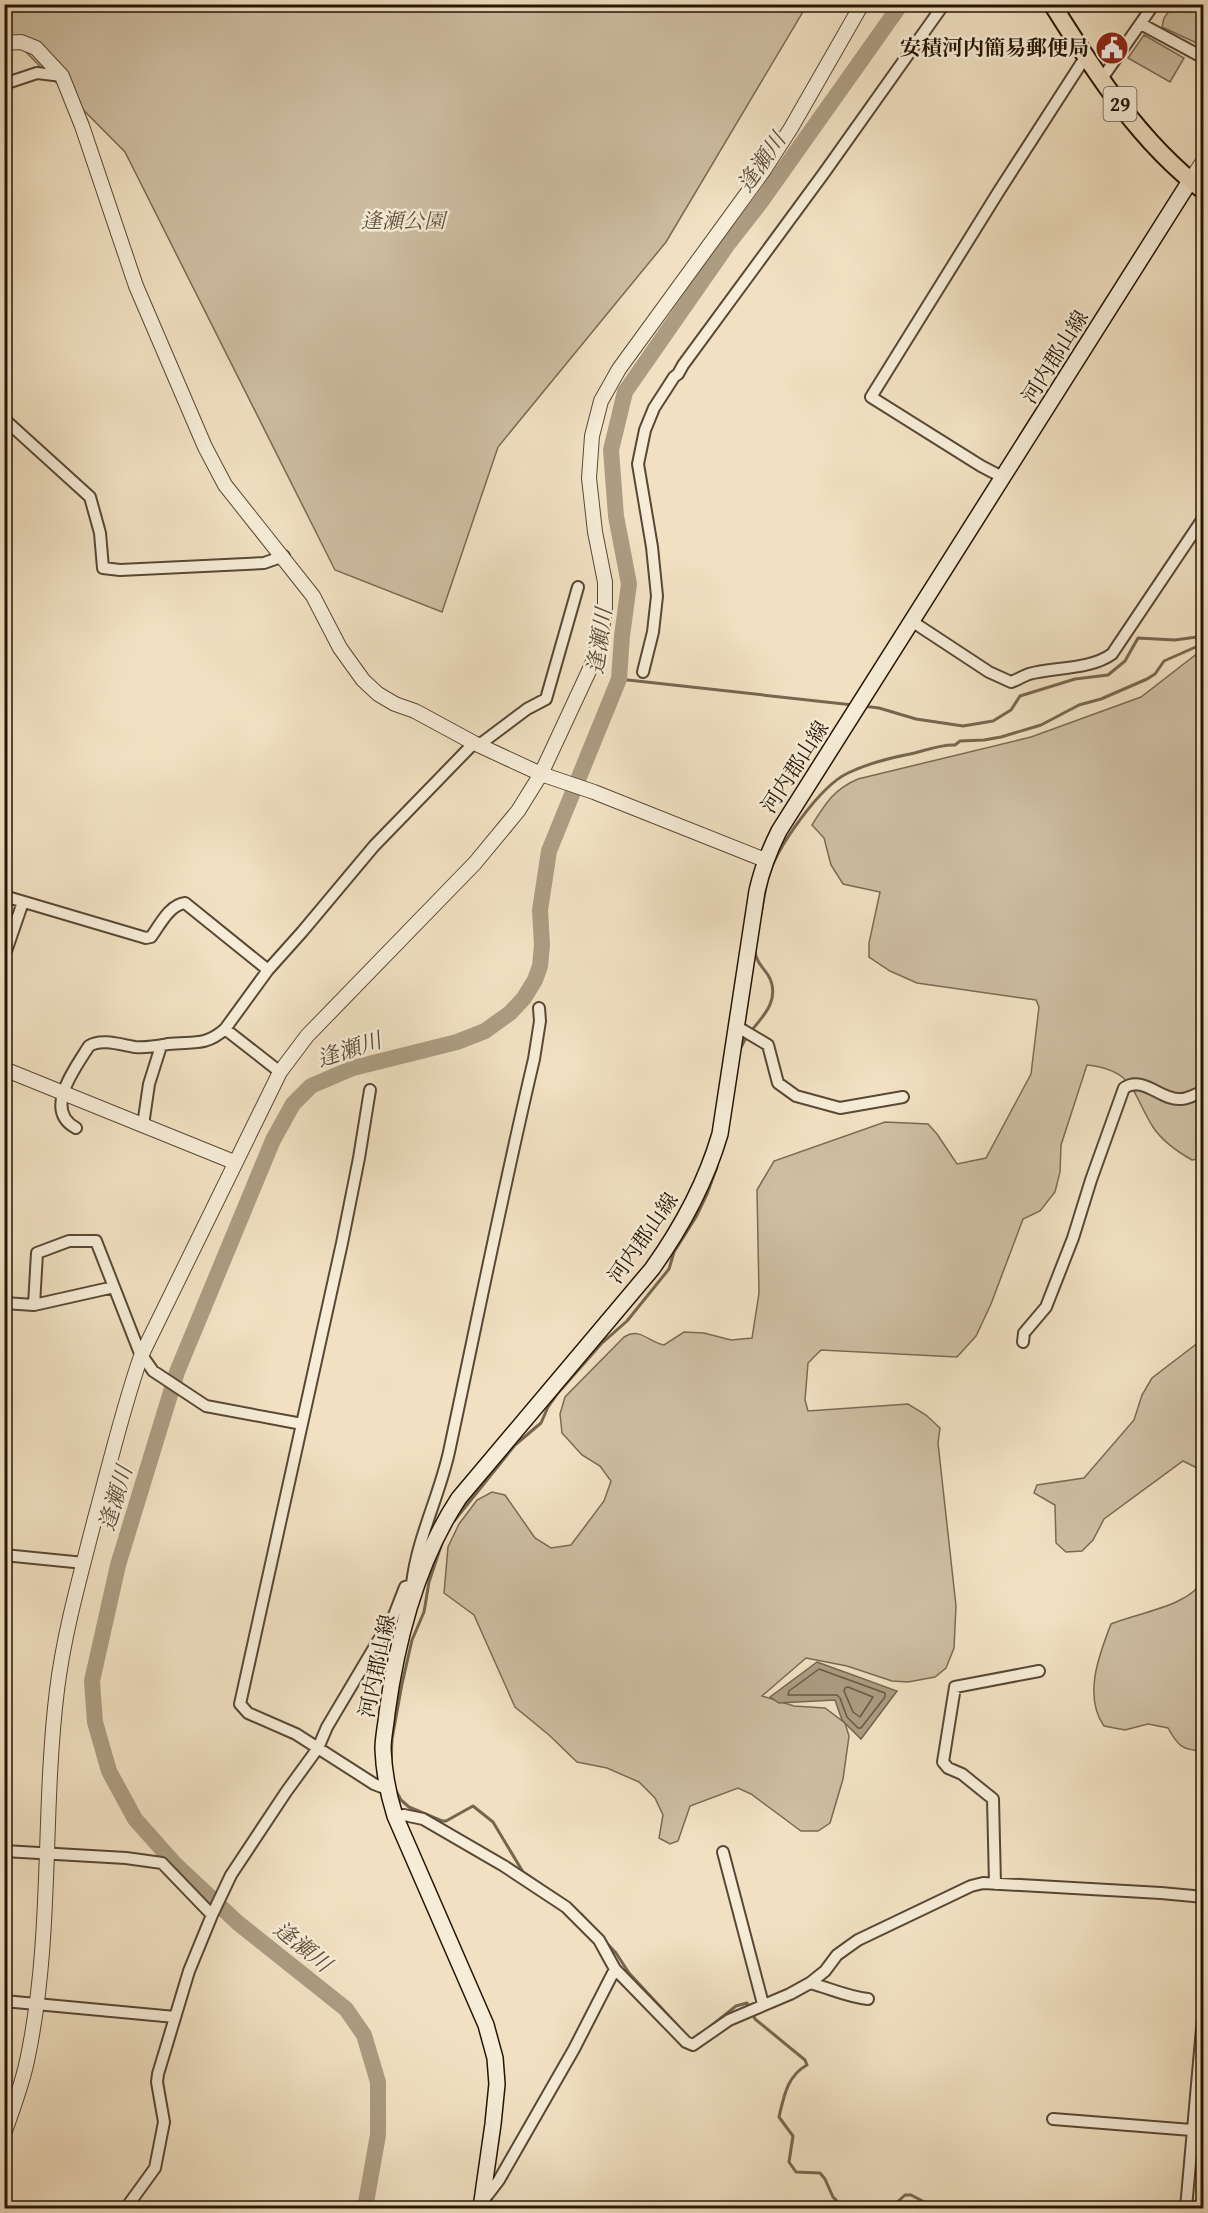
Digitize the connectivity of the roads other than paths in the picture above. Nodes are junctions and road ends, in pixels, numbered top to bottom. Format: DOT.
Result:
graph roads {
  1 [pos="862,4"];
  2 [pos="944,4"];
  3 [pos="1052,4"];
  4 [pos="1154,4"];
  5 [pos="1141,24"];
  6 [pos="4,43"];
  7 [pos="1086,56"];
  8 [pos="1203,58"];
  9 [pos="62,76"];
  10 [pos="1101,80"];
  11 [pos="4,84"];
  12 [pos="1203,160"];
  13 [pos="1197,186"];
  14 [pos="4,419"];
  15 [pos="1004,478"];
  16 [pos="1203,517"];
  17 [pos="284,556"];
  18 [pos="578,587"];
  19 [pos="912,622"];
  20 [pos="643,672"];
  21 [pos="476,744"];
  22 [pos="545,775"];
  23 [pos="765,860"];
  24 [pos="4,896"];
  25 [pos="22,902"];
  26 [pos="4,957"];
  27 [pos="268,970"];
  28 [pos="539,1008"];
  29 [pos="736,1026"];
  30 [pos="225,1029"];
  31 [pos="161,1046"];
  32 [pos="280,1072"];
  33 [pos="6,1074"];
  34 [pos="370,1090"];
  35 [pos="1203,1092"];
  36 [pos="63,1093"];
  37 [pos="903,1097"];
  38 [pos="142,1125"];
  39 [pos="76,1128"];
  40 [pos="234,1162"];
  41 [pos="114,1287"];
  42 [pos="4,1304"];
  43 [pos="34,1305"];
  44 [pos="1023,1342"];
  45 [pos="141,1356"];
  46 [pos="302,1424"];
  47 [pos="4,1556"];
  48 [pos="84,1563"];
  49 [pos="415,1583"];
  50 [pos="1039,1671"];
  51 [pos="318,1748"];
  52 [pos="387,1788"];
  53 [pos="395,1816"];
  54 [pos="4,1851"];
  55 [pos="723,1852"];
  56 [pos="47,1854"];
  57 [pos="994,1884"];
  58 [pos="1203,1897"];
  59 [pos="212,1914"];
  60 [pos="615,1969"];
  61 [pos="810,1983"];
  62 [pos="868,1999"];
  63 [pos="4,2001"];
  64 [pos="38,2003"];
  65 [pos="763,2004"];
  66 [pos="1203,2006"];
  67 [pos="175,2017"];
  68 [pos="1053,2119"];
  69 [pos="1198,2131"];
  70 [pos="4,2134"];
  71 [pos="482,2205"];
  72 [pos="126,2208"];
  73 [pos="1186,2208"];
  1 -- 22 [label="street"];
  2 -- 20 [label="street"];
  3 -- 7 [label="main road, 29"];
  4 -- 5 [label="street"];
  5 -- 8 [label="street"];
  5 -- 10 [label="street"];
  6 -- 9 [label="street"];
  7 -- 10 [label="main road, 29"];
  7 -- 15 [label="street"];
  9 -- 11 [label="street"];
  9 -- 17 [label="street"];
  10 -- 13 [label="main road, 29"];
  12 -- 13 [label="street"];
  13 -- 15 [label="main road, 河内郡山線"];
  14 -- 17 [label="street"];
  15 -- 19 [label="main road, 河内郡山線"];
  16 -- 19 [label="street"];
  17 -- 21 [label="street"];
  18 -- 21 [label="street"];
  19 -- 23 [label="main road, 河内郡山線"];
  21 -- 22 [label="street"];
  21 -- 27 [label="street"];
  22 -- 23 [label="street"];
  22 -- 32 [label="street"];
  23 -- 29 [label="main road, 河内郡山線"];
  24 -- 25 [label="street"];
  25 -- 26 [label="street"];
  25 -- 27 [label="street"];
  27 -- 30 [label="street"];
  28 -- 49 [label="street"];
  29 -- 37 [label="street"];
  29 -- 49 [label="main road, 河内郡山線"];
  30 -- 31 [label="street"];
  30 -- 32 [label="street"];
  31 -- 36 [label="street"];
  31 -- 38 [label="street"];
  32 -- 40 [label="street"];
  33 -- 36 [label="street"];
  34 -- 46 [label="street"];
  35 -- 44 [label="street"];
  36 -- 38 [label="street"];
  36 -- 39 [label="street"];
  38 -- 40 [label="street"];
  40 -- 45 [label="street"];
  41 -- 43 [label="street"];
  41 -- 43 [label="street"];
  41 -- 45 [label="street"];
  42 -- 43 [label="street"];
  45 -- 46 [label="street"];
  45 -- 48 [label="street"];
  46 -- 51 [label="street"];
  47 -- 48 [label="street"];
  48 -- 56 [label="street"];
  49 -- 51 [label="street"];
  49 -- 52 [label="main road, 河内郡山線"];
  50 -- 57 [label="street"];
  51 -- 52 [label="street"];
  51 -- 59 [label="street"];
  52 -- 53 [label="main road, 河内郡山線"];
  53 -- 60 [label="street"];
  53 -- 71 [label="main road, 河内郡山線"];
  54 -- 56 [label="street"];
  55 -- 65 [label="street"];
  56 -- 59 [label="street"];
  56 -- 64 [label="street"];
  57 -- 58 [label="street"];
  57 -- 61 [label="street"];
  59 -- 67 [label="street"];
  60 -- 65 [label="street"];
  60 -- 71 [label="street"];
  61 -- 62 [label="street"];
  61 -- 65 [label="street"];
  63 -- 64 [label="street"];
  64 -- 67 [label="street"];
  64 -- 70 [label="street"];
  66 -- 69 [label="street"];
  67 -- 72 [label="street"];
  68 -- 69 [label="street"];
  69 -- 73 [label="street"];
}
